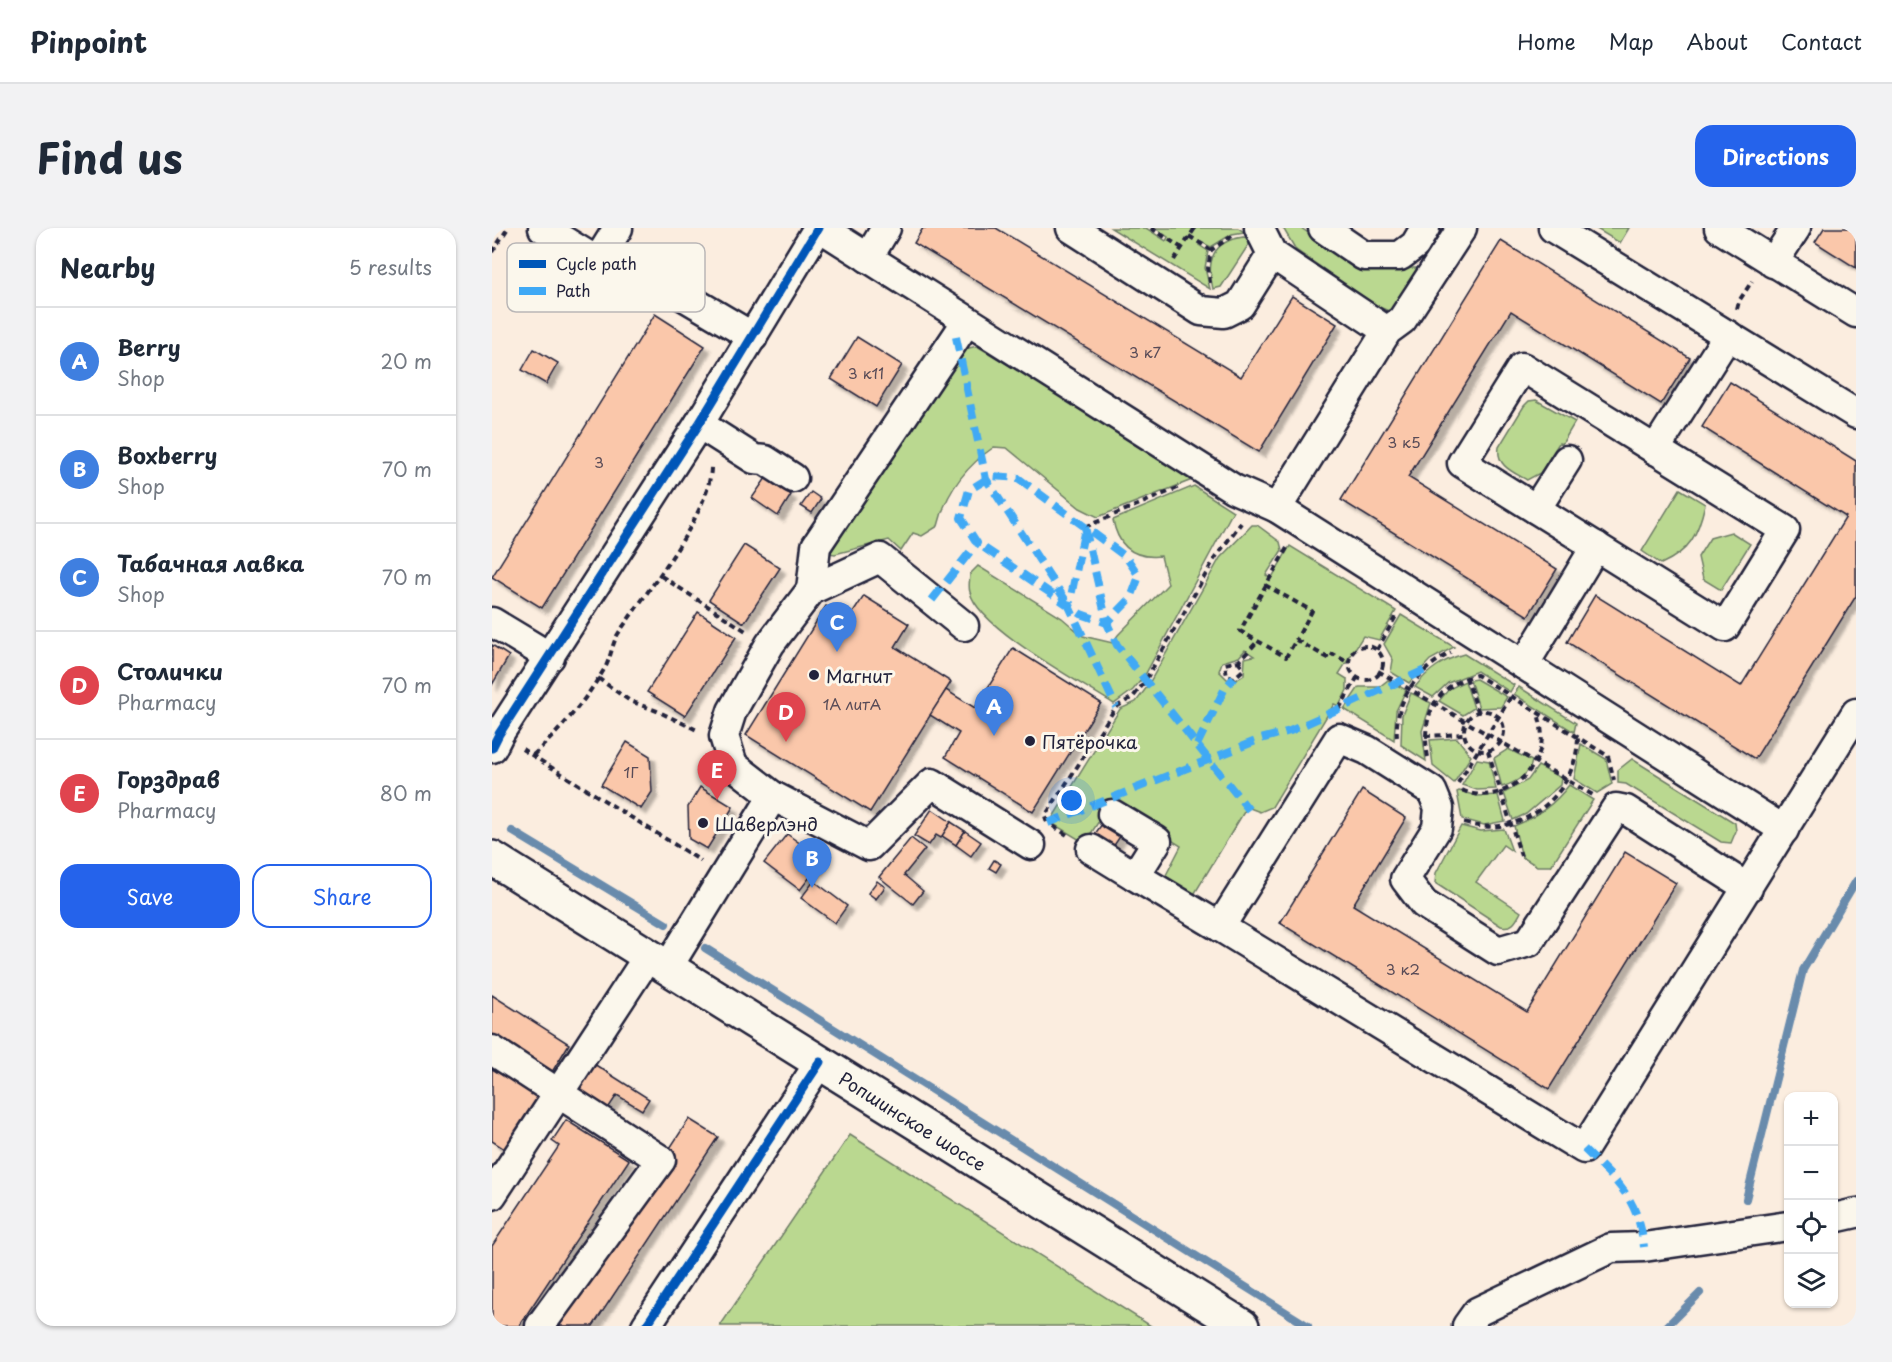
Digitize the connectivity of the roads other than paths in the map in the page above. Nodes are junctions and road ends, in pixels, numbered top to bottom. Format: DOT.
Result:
graph roads {
  1 [pos="543,228"];
  2 [pos="618,228"];
  3 [pos="820,228"];
  4 [pos="886,228"];
  5 [pos="1071,228"];
  6 [pos="1323,228"];
  7 [pos="1425,228"];
  8 [pos="1462,228"];
  9 [pos="1553,228"];
  10 [pos="1719,228"];
  11 [pos="1796,228"];
  12 [pos="1251,231"];
  13 [pos="567,243"];
  14 [pos="609,243"];
  15 [pos="1272,254"];
  16 [pos="868,258"];
  17 [pos="1766,268"];
  18 [pos="705,309"];
  19 [pos="1856,313"];
  20 [pos="967,321"];
  21 [pos="1730,327"];
  22 [pos="1387,331"];
  23 [pos="753,337"];
  24 [pos="1856,414"];
  25 [pos="699,424"];
  26 [pos="1655,450"];
  27 [pos="1567,460"];
  28 [pos="793,478"];
  29 [pos="1277,508"];
  30 [pos="1536,509"];
  31 [pos="1596,546"];
  32 [pos="811,590"];
  33 [pos="492,622"];
  34 [pos="964,626"];
  35 [pos="550,657"];
  36 [pos="1519,677"];
  37 [pos="1856,713"];
  38 [pos="494,737"];
  39 [pos="773,796"];
  40 [pos="1112,814"];
  41 [pos="1784,830"];
  42 [pos="1039,834"];
  43 [pos="1091,849"];
  44 [pos="492,858"];
  45 [pos="1135,876"];
  46 [pos="1748,888"];
  47 [pos="1220,927"];
  48 [pos="658,961"];
  49 [pos="492,1050"];
  50 [pos="820,1062"];
  51 [pos="558,1092"];
  52 [pos="496,1178"];
  53 [pos="1856,1213"];
  54 [pos="1838,1217"];
  55 [pos="1784,1227"];
  56 [pos="540,1326"];
  57 [pos="646,1326"];
  58 [pos="1242,1326"];
  59 [pos="1467,1326"];
  1 -- 13 [label="street"];
  2 -- 14 [label="street"];
  3 -- 16 [label="street"];
  3 -- 23 [label="street"];
  4 -- 16 [label="street"];
  5 -- 15 [label="street"];
  6 -- 7 [label="street"];
  8 -- 22 [label="street"];
  9 -- 21 [label="street"];
  10 -- 17 [label="street"];
  11 -- 17 [label="street"];
  12 -- 15 [label="street"];
  15 -- 22 [label="street"];
  16 -- 20 [label="street"];
  17 -- 19 [label="street"];
  18 -- 23 [label="street"];
  20 -- 29 [label="street"];
  20 -- 32 [label="street"];
  21 -- 24 [label="street"];
  21 -- 26 [label="street"];
  22 -- 29 [label="street"];
  23 -- 25 [label="street"];
  25 -- 28 [label="street"];
  25 -- 35 [label="street"];
  26 -- 30 [label="street"];
  26 -- 31 [label="street"];
  27 -- 30 [label="street"];
  29 -- 36 [label="street"];
  30 -- 31 [label="street"];
  31 -- 36 [label="street"];
  32 -- 34 [label="street"];
  32 -- 39 [label="street"];
  33 -- 35 [label="street"];
  35 -- 38 [label="street"];
  36 -- 41 [label="street"];
  37 -- 41 [label="street"];
  39 -- 42 [label="street"];
  39 -- 48 [label="street"];
  40 -- 45 [label="street"];
  41 -- 46 [label="street"];
  43 -- 45 [label="street"];
  44 -- 48 [label="main road, Ропшинское шоссе"];
  45 -- 47 [label="street"];
  46 -- 47 [label="street"];
  46 -- 47 [label="street"];
  48 -- 50 [label="main road, Ропшинское шоссе"];
  48 -- 51 [label="street"];
  49 -- 51 [label="street"];
  50 -- 57 [label="street"];
  50 -- 58 [label="main road, Ропшинское шоссе"];
  51 -- 52 [label="street"];
  51 -- 56 [label="street"];
  53 -- 54 [label="street"];
  55 -- 59 [label="street"];
}
